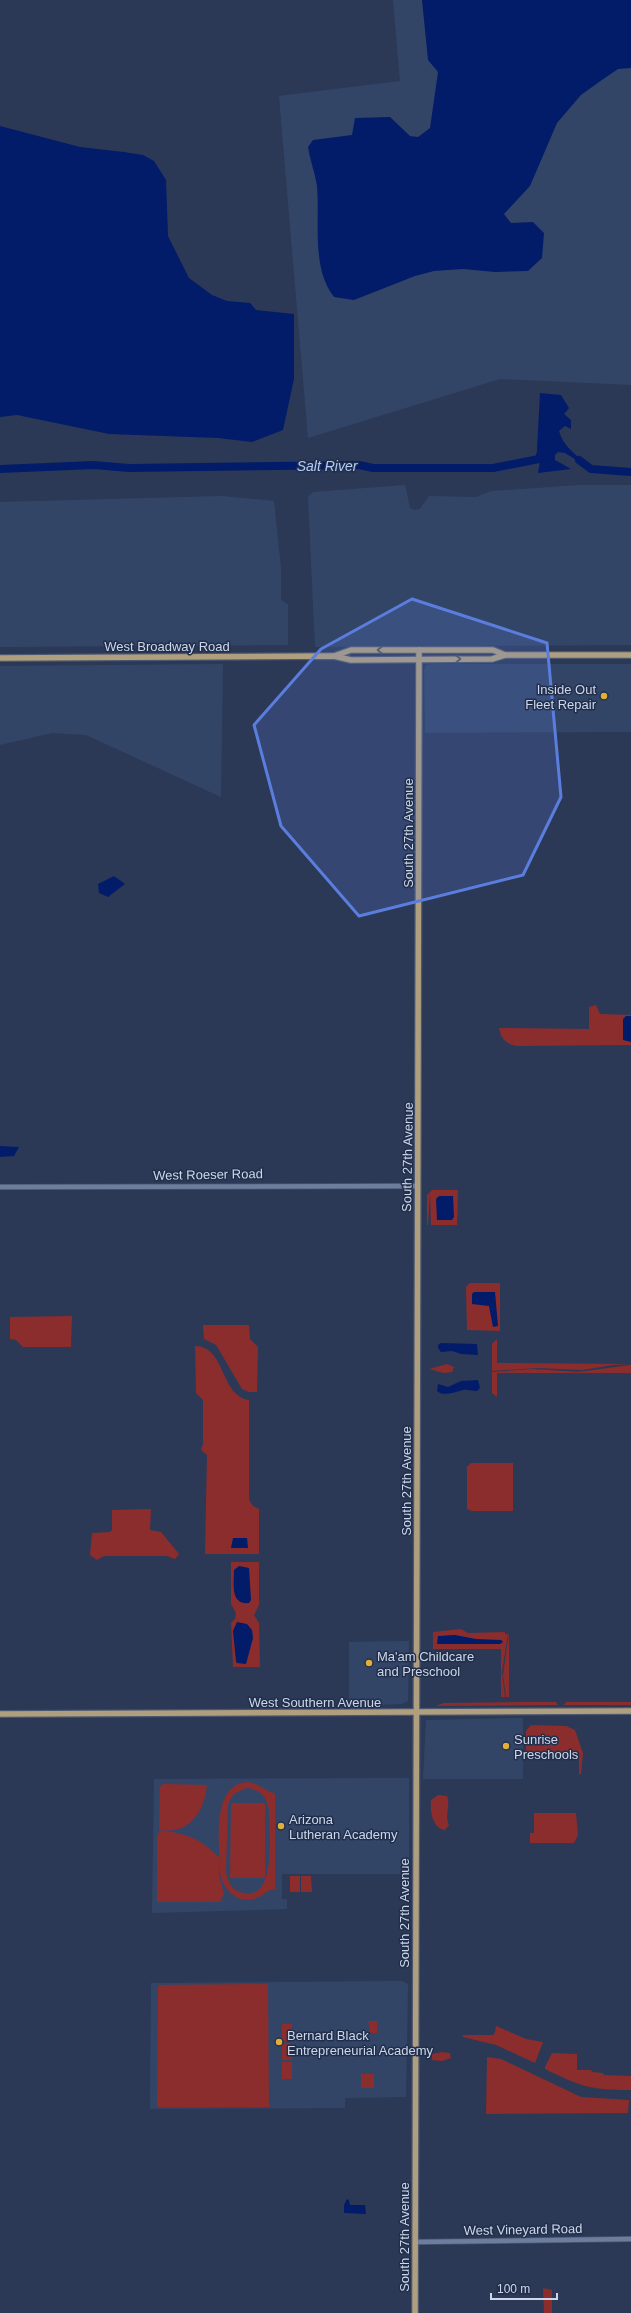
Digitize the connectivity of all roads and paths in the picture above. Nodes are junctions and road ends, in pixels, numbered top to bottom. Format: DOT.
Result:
graph roads {
  1 [pos="419,650"];
  2 [pos="505,655"];
  3 [pos="631,655"];
  4 [pos="334,656"];
  5 [pos="0,658"];
  6 [pos="418,659"];
  7 [pos="417,1186"];
  8 [pos="0,1187"];
  9 [pos="631,1711"];
  10 [pos="416,1712"];
  11 [pos="0,1714"];
  12 [pos="631,2239"];
  13 [pos="414,2242"];
  14 [pos="414,2313"];
  1 -- 2 [label="main road, West Broadway Road"];
  1 -- 4 [label="main road, West Broadway Road, one-way"];
  1 -- 6 [label="main road, South 27th Avenue"];
  2 -- 3 [label="main road, West Broadway Road"];
  6 -- 2 [label="main road, West Broadway Road, one-way"];
  4 -- 5 [label="main road, West Broadway Road"];
  4 -- 6 [label="main road, West Broadway Road"];
  6 -- 7 [label="main road, South 27th Avenue"];
  7 -- 8 [label="street, West Roeser Road"];
  7 -- 10 [label="main road, South 27th Avenue"];
  9 -- 10 [label="main road, West Southern Avenue"];
  10 -- 11 [label="main road, West Southern Avenue"];
  10 -- 13 [label="main road, South 27th Avenue"];
  12 -- 13 [label="street, West Vineyard Road"];
  13 -- 14 [label="main road, South 27th Avenue"];
}
